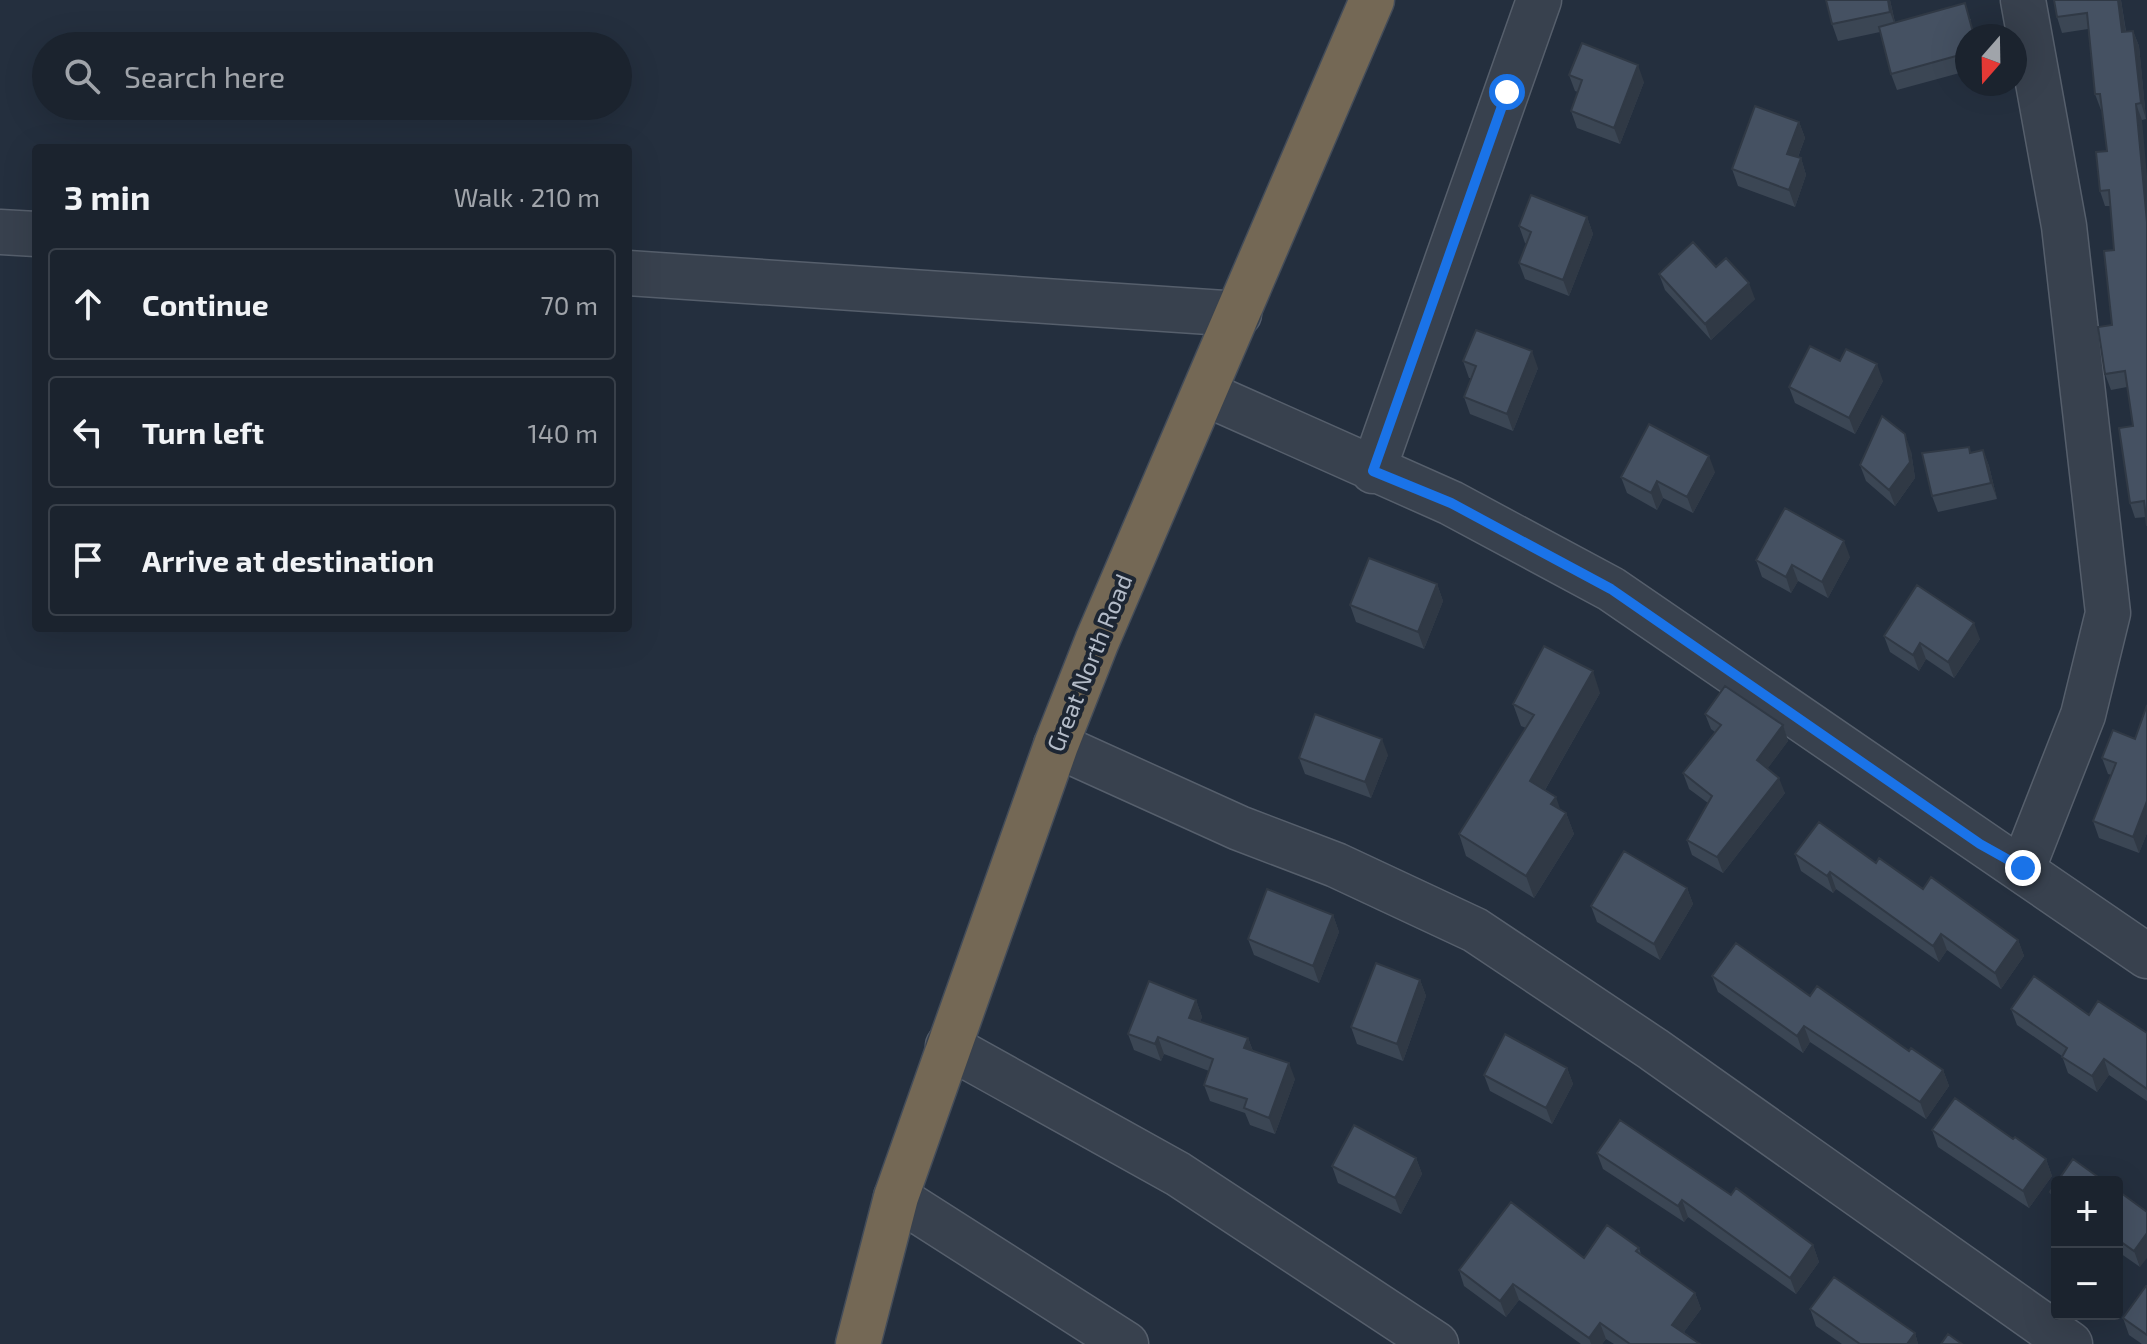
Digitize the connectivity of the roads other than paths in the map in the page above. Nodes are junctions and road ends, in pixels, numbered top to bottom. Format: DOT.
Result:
graph roads {
  1 [pos="1372,0"];
  2 [pos="1539,0"];
  3 [pos="2023,0"];
  4 [pos="0,232"];
  5 [pos="32,234"];
  6 [pos="632,273"];
  7 [pos="1239,314"];
  8 [pos="1204,393"];
  9 [pos="1373,471"];
  10 [pos="1056,745"];
  11 [pos="2023,868"];
  12 [pos="2147,956"];
  13 [pos="948,1046"];
  14 [pos="896,1197"];
  15 [pos="858,1344"];
  16 [pos="1126,1344"];
  17 [pos="1436,1344"];
  18 [pos="2070,1344"];
  1 -- 7 [label="highway, Great North Road"];
  2 -- 9 [label="street"];
  3 -- 11 [label="street"];
  4 -- 5 [label="street"];
  6 -- 7 [label="street"];
  7 -- 8 [label="highway, Great North Road"];
  8 -- 9 [label="street"];
  8 -- 10 [label="highway, Great North Road"];
  9 -- 11 [label="street"];
  10 -- 13 [label="highway, Great North Road"];
  10 -- 18 [label="street"];
  11 -- 12 [label="street"];
  13 -- 14 [label="highway, Great North Road"];
  13 -- 17 [label="street"];
  14 -- 15 [label="highway, Great North Road"];
  14 -- 16 [label="street"];
}
